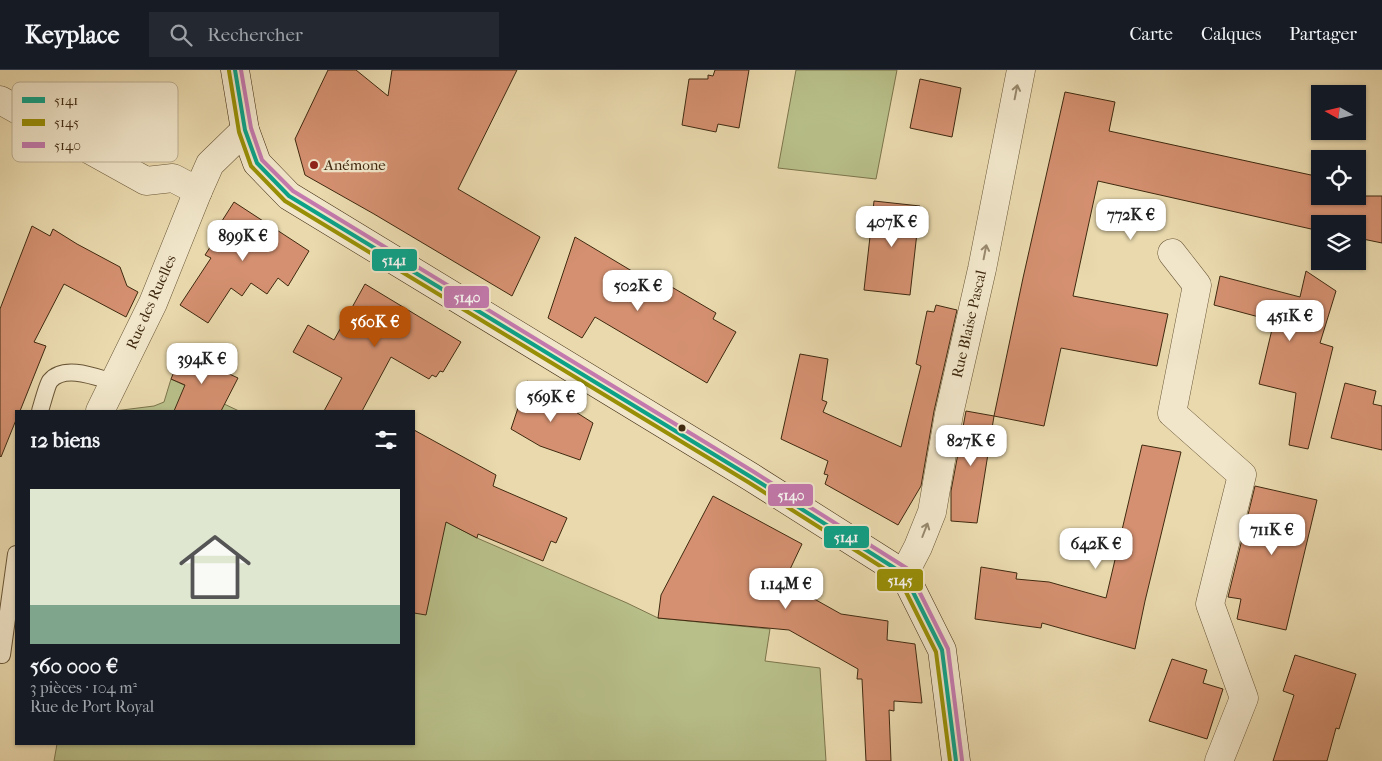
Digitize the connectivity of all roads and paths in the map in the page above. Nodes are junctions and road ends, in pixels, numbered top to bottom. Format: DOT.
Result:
graph roads {
  1 [pos="236,70"];
  2 [pos="1021,70"];
  3 [pos="246,130"];
  4 [pos="111,162"];
  5 [pos="198,192"];
  6 [pos="1172,252"];
  7 [pos="113,382"];
  8 [pos="40,410"];
  9 [pos="100,410"];
  10 [pos="15,561"];
  11 [pos="904,574"];
  12 [pos="2,655"];
  13 [pos="956,761"];
  14 [pos="1219,761"];
  1 -- 3 [label="street"];
  11 -- 2 [label="street, Rue Blaise Pascal, one-way"];
  3 -- 5 [label="street, Rue des Ruelles"];
  3 -- 11 [label="street"];
  4 -- 5 [label="street"];
  5 -- 7 [label="street, Rue des Ruelles"];
  6 -- 14 [label="street"];
  7 -- 8 [label="lane"];
  7 -- 9 [label="street, Rue des Ruelles"];
  10 -- 12 [label="lane"];
  11 -- 13 [label="street"];
}
